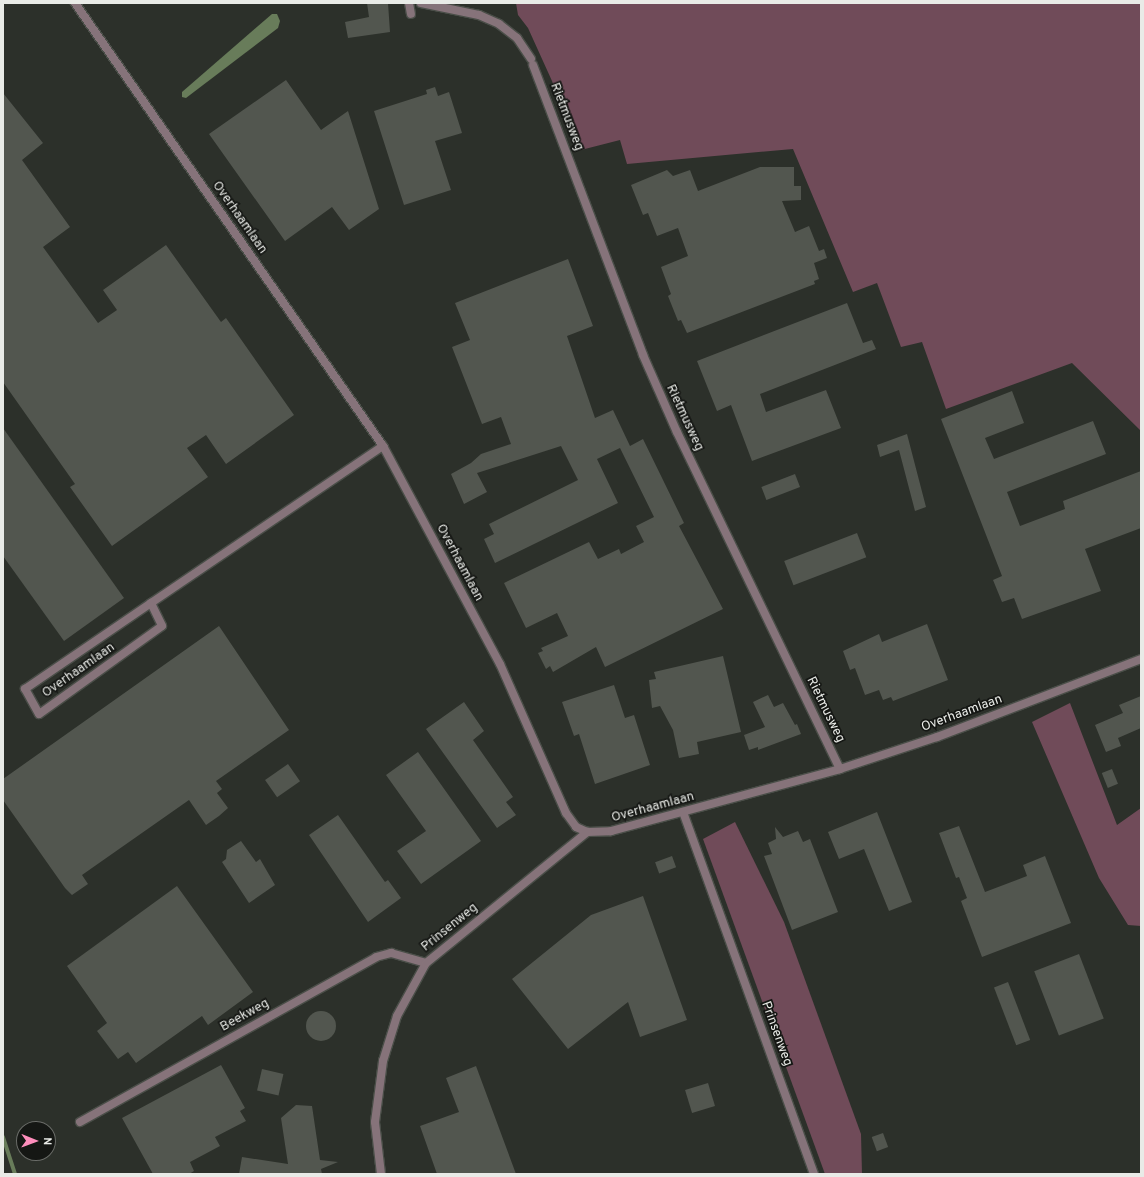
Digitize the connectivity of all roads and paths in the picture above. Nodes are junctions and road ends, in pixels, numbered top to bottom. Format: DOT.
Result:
graph roads {
  1 [pos="75,3"];
  2 [pos="409,3"];
  3 [pos="421,3"];
  4 [pos="411,14"];
  5 [pos="383,446"];
  6 [pos="151,603"];
  7 [pos="1141,659"];
  8 [pos="840,769"];
  9 [pos="683,812"];
  10 [pos="587,832"];
  11 [pos="426,963"];
  12 [pos="80,1122"];
  13 [pos="381,1174"];
  14 [pos="814,1174"];
  1 -- 5 [label="street, Overhaamlaan"];
  2 -- 4 [label="street"];
  3 -- 8 [label="street, Rietmusweg"];
  5 -- 6 [label="street, Overhaamlaan"];
  5 -- 10 [label="street, Overhaamlaan"];
  6 -- 6 [label="street, Overhaamlaan"];
  7 -- 8 [label="street, Overhaamlaan"];
  8 -- 9 [label="street, Overhaamlaan"];
  9 -- 10 [label="street, Overhaamlaan"];
  9 -- 14 [label="street, Prinsenweg"];
  10 -- 11 [label="street, Prinsenweg"];
  11 -- 12 [label="street, Beekweg"];
  11 -- 13 [label="street, Prinsenweg"];
}
